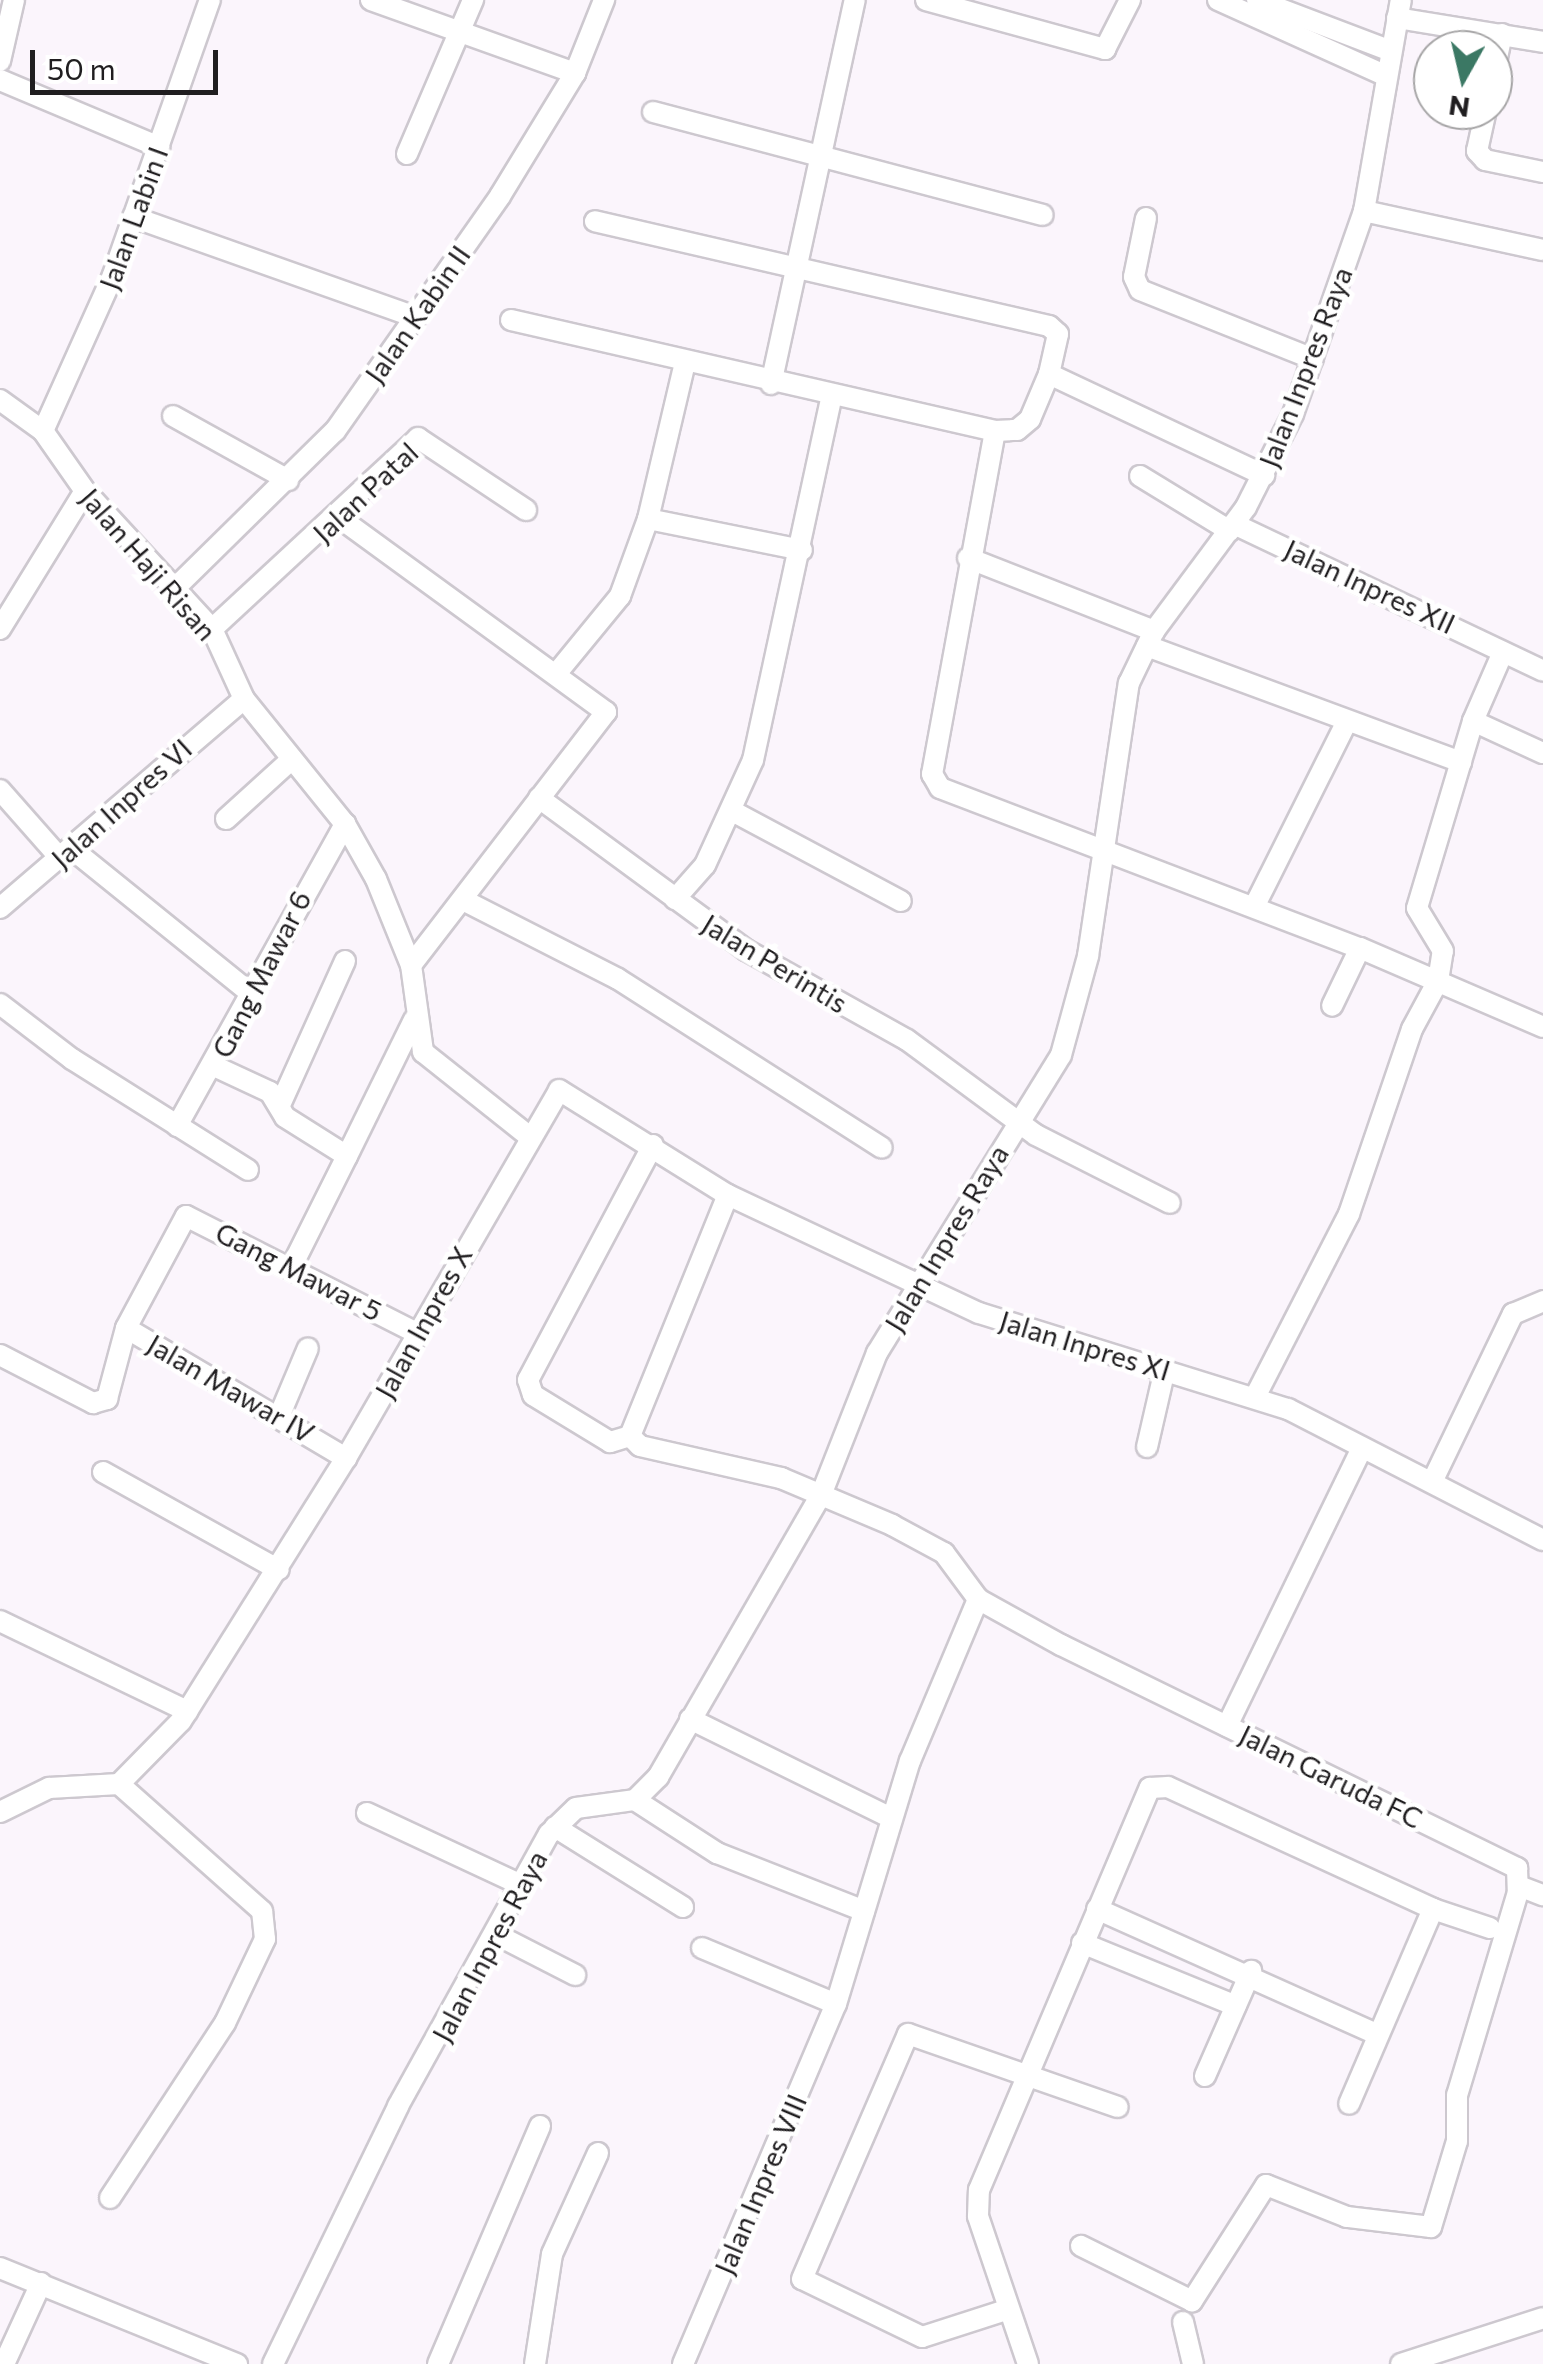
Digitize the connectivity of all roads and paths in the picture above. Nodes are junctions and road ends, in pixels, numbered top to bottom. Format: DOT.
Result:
graph roads {
  1 [pos="14,0"];
  2 [pos="210,0"];
  3 [pos="372,0"];
  4 [pos="473,0"];
  5 [pos="604,0"];
  6 [pos="855,0"];
  7 [pos="926,0"];
  8 [pos="1130,0"];
  9 [pos="1218,0"];
  10 [pos="1257,0"];
  11 [pos="1399,9"];
  12 [pos="461,28"];
  13 [pos="1486,30"];
  14 [pos="1513,36"];
  15 [pos="1543,42"];
  16 [pos="1391,51"];
  17 [pos="0,61"];
  18 [pos="575,73"];
  19 [pos="1386,76"];
  20 [pos="0,80"];
  21 [pos="653,112"];
  22 [pos="1482,130"];
  23 [pos="159,147"];
  24 [pos="407,154"];
  25 [pos="820,157"];
  26 [pos="1543,172"];
  27 [pos="1364,212"];
  28 [pos="1043,214"];
  29 [pos="133,217"];
  30 [pos="1146,218"];
  31 [pos="596,221"];
  32 [pos="1543,250"];
  33 [pos="794,265"];
  34 [pos="416,318"];
  35 [pos="511,320"];
  36 [pos="1313,359"];
  37 [pos="685,362"];
  38 [pos="1048,374"];
  39 [pos="771,384"];
  40 [pos="831,398"];
  41 [pos="0,400"];
  42 [pos="173,416"];
  43 [pos="43,430"];
  44 [pos="995,431"];
  45 [pos="1264,475"];
  46 [pos="1140,476"];
  47 [pos="288,480"];
  48 [pos="85,491"];
  49 [pos="526,510"];
  50 [pos="337,516"];
  51 [pos="648,519"];
  52 [pos="1232,528"];
  53 [pos="802,550"];
  54 [pos="968,558"];
  55 [pos="176,587"];
  56 [pos="0,629"];
  57 [pos="212,630"];
  58 [pos="1151,639"];
  59 [pos="1504,652"];
  60 [pos="1543,671"];
  61 [pos="556,674"];
  62 [pos="244,699"];
  63 [pos="1474,721"];
  64 [pos="1346,722"];
  65 [pos="1543,753"];
  66 [pos="292,759"];
  67 [pos="1462,762"];
  68 [pos="0,790"];
  69 [pos="540,798"];
  70 [pos="734,812"];
  71 [pos="226,819"];
  72 [pos="345,824"];
  73 [pos="1107,849"];
  74 [pos="66,854"];
  75 [pos="674,899"];
  76 [pos="901,901"];
  77 [pos="467,902"];
  78 [pos="1255,905"];
  79 [pos="0,908"];
  80 [pos="1360,948"];
  81 [pos="345,961"];
  82 [pos="411,964"];
  83 [pos="1438,980"];
  84 [pos="249,992"];
  85 [pos="0,1004"];
  86 [pos="1332,1006"];
  87 [pos="414,1020"];
  88 [pos="1543,1027"];
  89 [pos="214,1066"];
  90 [pos="280,1106"];
  91 [pos="1019,1118"];
  92 [pos="178,1126"];
  93 [pos="526,1134"];
  94 [pos="653,1144"];
  95 [pos="882,1148"];
  96 [pos="347,1156"];
  97 [pos="248,1170"];
  98 [pos="728,1195"];
  99 [pos="1170,1203"];
  100 [pos="292,1266"];
  101 [pos="918,1284"];
  102 [pos="1543,1300"];
  103 [pos="126,1328"];
  104 [pos="417,1333"];
  105 [pos="308,1348"];
  106 [pos="0,1355"];
  107 [pos="1165,1369"];
  108 [pos="1255,1397"];
  109 [pos="281,1412"];
  110 [pos="630,1436"];
  111 [pos="1146,1446"];
  112 [pos="1360,1452"];
  113 [pos="346,1458"];
  114 [pos="102,1472"];
  115 [pos="1432,1482"];
  116 [pos="821,1494"];
  117 [pos="1543,1540"];
  118 [pos="279,1570"];
  119 [pos="978,1599"];
  120 [pos="0,1621"];
  121 [pos="188,1711"];
  122 [pos="690,1719"];
  123 [pos="1228,1726"];
  124 [pos="119,1784"];
  125 [pos="636,1800"];
  126 [pos="0,1812"];
  127 [pos="368,1813"];
  128 [pos="891,1818"];
  129 [pos="555,1828"];
  130 [pos="519,1884"];
  131 [pos="1519,1886"];
  132 [pos="1543,1894"];
  133 [pos="683,1908"];
  134 [pos="1098,1909"];
  135 [pos="1433,1909"];
  136 [pos="864,1911"];
  137 [pos="1490,1928"];
  138 [pos="497,1935"];
  139 [pos="1082,1943"];
  140 [pos="702,1948"];
  141 [pos="1251,1971"];
  142 [pos="575,1975"];
  143 [pos="836,2004"];
  144 [pos="1236,2006"];
  145 [pos="1377,2034"];
  146 [pos="1205,2076"];
  147 [pos="1032,2079"];
  148 [pos="1348,2104"];
  149 [pos="1118,2107"];
  150 [pos="540,2126"];
  151 [pos="598,2153"];
  152 [pos="110,2198"];
  153 [pos="1081,2246"];
  154 [pos="0,2268"];
  155 [pos="41,2283"];
  156 [pos="1006,2310"];
  157 [pos="1543,2318"];
  158 [pos="1183,2322"];
  159 [pos="205,2358"];
  160 [pos="4,2364"];
  161 [pos="237,2364"];
  162 [pos="273,2364"];
  163 [pos="438,2364"];
  164 [pos="535,2364"];
  165 [pos="683,2364"];
  166 [pos="1028,2364"];
  167 [pos="1194,2364"];
  168 [pos="1401,2364"];
  1 -- 17 [label="street"];
  2 -- 23 [label="street, Jalan Labin I"];
  3 -- 12 [label="street"];
  4 -- 12 [label="street"];
  5 -- 18 [label="street, Jalan Kabin II"];
  6 -- 25 [label="street"];
  7 -- 8 [label="street"];
  9 -- 19 [label="street"];
  10 -- 16 [label="street"];
  11 -- 13 [label="street"];
  11 -- 16 [label="street, Jalan Inpres Raya"];
  12 -- 18 [label="street"];
  12 -- 24 [label="street"];
  14 -- 15 [label="street"];
  16 -- 19 [label="street, Jalan Inpres Raya"];
  18 -- 34 [label="street, Jalan Kabin II"];
  19 -- 27 [label="street, Jalan Inpres Raya"];
  20 -- 23 [label="street"];
  21 -- 25 [label="street"];
  22 -- 26 [label="street"];
  23 -- 29 [label="street, Jalan Labin I"];
  25 -- 28 [label="street"];
  25 -- 33 [label="street"];
  27 -- 32 [label="street"];
  27 -- 36 [label="street, Jalan Inpres Raya"];
  29 -- 34 [label="street"];
  29 -- 43 [label="street, Jalan Labin I"];
  30 -- 36 [label="street"];
  31 -- 33 [label="street"];
  33 -- 38 [label="street"];
  33 -- 39 [label="street"];
  34 -- 47 [label="street, Jalan Kabin II"];
  35 -- 37 [label="street"];
  36 -- 45 [label="street, Jalan Inpres Raya"];
  37 -- 39 [label="street"];
  37 -- 51 [label="street"];
  38 -- 44 [label="street"];
  38 -- 45 [label="street"];
  39 -- 40 [label="street"];
  40 -- 44 [label="street"];
  40 -- 53 [label="street"];
  41 -- 43 [label="street, Jalan Haji Risan"];
  42 -- 47 [label="street"];
  43 -- 48 [label="street, Jalan Haji Risan"];
  44 -- 54 [label="street"];
  45 -- 52 [label="street, Jalan Inpres Raya"];
  46 -- 52 [label="street, Jalan Inpres XII"];
  47 -- 55 [label="street, Jalan Kabin II"];
  48 -- 55 [label="street, Jalan Haji Risan"];
  48 -- 56 [label="street"];
  49 -- 50 [label="street, Jalan Patal"];
  50 -- 57 [label="street, Jalan Patal"];
  50 -- 61 [label="street"];
  51 -- 53 [label="street"];
  51 -- 61 [label="street"];
  52 -- 58 [label="street, Jalan Inpres Raya"];
  52 -- 59 [label="street, Jalan Inpres XII"];
  53 -- 70 [label="street"];
  54 -- 58 [label="street"];
  54 -- 73 [label="street"];
  55 -- 57 [label="street, Jalan Haji Risan"];
  57 -- 62 [label="street, Jalan Haji Risan"];
  58 -- 64 [label="street"];
  58 -- 73 [label="street, Jalan Inpres Raya"];
  59 -- 60 [label="street, Jalan Inpres XII"];
  59 -- 63 [label="street"];
  61 -- 69 [label="street"];
  62 -- 66 [label="street, Jalan Haji Risan"];
  62 -- 74 [label="street, Jalan Inpres VI"];
  63 -- 65 [label="street"];
  63 -- 67 [label="street"];
  64 -- 67 [label="street"];
  64 -- 78 [label="street"];
  66 -- 71 [label="street"];
  66 -- 72 [label="street, Jalan Haji Risan"];
  67 -- 83 [label="street"];
  68 -- 74 [label="street"];
  69 -- 75 [label="street, Jalan Perintis"];
  69 -- 77 [label="street"];
  70 -- 75 [label="street"];
  70 -- 76 [label="street"];
  72 -- 82 [label="street, Jalan Haji Risan"];
  72 -- 84 [label="street, Gang Mawar 6"];
  73 -- 78 [label="street"];
  73 -- 91 [label="street, Jalan Inpres Raya"];
  74 -- 79 [label="street, Jalan Inpres VI"];
  74 -- 84 [label="street"];
  75 -- 91 [label="street, Jalan Perintis"];
  77 -- 82 [label="street"];
  77 -- 95 [label="street"];
  78 -- 80 [label="street"];
  80 -- 83 [label="street"];
  80 -- 86 [label="street"];
  81 -- 90 [label="street"];
  82 -- 87 [label="street, Jalan Haji Risan"];
  83 -- 88 [label="street"];
  83 -- 108 [label="street"];
  84 -- 89 [label="street, Gang Mawar 6"];
  85 -- 92 [label="street"];
  87 -- 93 [label="street, Jalan Haji Risan"];
  87 -- 96 [label="street"];
  89 -- 90 [label="street"];
  89 -- 92 [label="street, Gang Mawar 6"];
  90 -- 96 [label="street"];
  91 -- 99 [label="street, Jalan Perintis"];
  91 -- 101 [label="street, Jalan Inpres Raya"];
  92 -- 97 [label="street"];
  93 -- 94 [label="street, Jalan Inpres X"];
  93 -- 104 [label="street, Jalan Inpres X"];
  94 -- 98 [label="street, Jalan Inpres X"];
  94 -- 110 [label="street, Jalan Garuda FC"];
  96 -- 100 [label="street"];
  98 -- 101 [label="street, Jalan Inpres X"];
  98 -- 110 [label="street"];
  100 -- 103 [label="street, Gang Mawar 5"];
  100 -- 104 [label="street, Gang Mawar 5"];
  101 -- 107 [label="street, Jalan Inpres XI"];
  101 -- 116 [label="street, Jalan Inpres Raya"];
  102 -- 115 [label="street"];
  103 -- 106 [label="street, Jalan Mawar IV"];
  103 -- 109 [label="street, Jalan Mawar IV"];
  104 -- 113 [label="street, Jalan Inpres X"];
  105 -- 109 [label="street"];
  107 -- 108 [label="street, Jalan Inpres XI"];
  107 -- 111 [label="street"];
  108 -- 112 [label="street, Jalan Inpres XI"];
  109 -- 113 [label="street, Jalan Mawar IV"];
  110 -- 116 [label="street, Jalan Garuda FC"];
  112 -- 115 [label="street, Jalan Inpres XI"];
  112 -- 123 [label="street"];
  113 -- 118 [label="street, Jalan Inpres X"];
  114 -- 118 [label="street"];
  115 -- 117 [label="street, Jalan Inpres XI"];
  116 -- 119 [label="street, Jalan Garuda FC"];
  116 -- 122 [label="street, Jalan Inpres Raya"];
  118 -- 121 [label="street, Jalan Inpres X"];
  119 -- 123 [label="street, Jalan Garuda FC"];
  119 -- 128 [label="street, Jalan Inpres VIII"];
  120 -- 121 [label="street"];
  121 -- 124 [label="street, Jalan Inpres X"];
  122 -- 125 [label="street, Jalan Inpres Raya"];
  122 -- 128 [label="street"];
  123 -- 131 [label="street, Jalan Garuda FC"];
  124 -- 126 [label="street"];
  124 -- 152 [label="street"];
  125 -- 129 [label="street, Jalan Inpres Raya"];
  125 -- 136 [label="street"];
  127 -- 130 [label="street"];
  128 -- 136 [label="street, Jalan Inpres VIII"];
  129 -- 130 [label="street, Jalan Inpres Raya"];
  129 -- 133 [label="street"];
  130 -- 138 [label="street, Jalan Inpres Raya"];
  131 -- 132 [label="street"];
  131 -- 153 [label="street"];
  134 -- 135 [label="street"];
  134 -- 139 [label="street"];
  134 -- 141 [label="street"];
  135 -- 137 [label="street"];
  135 -- 145 [label="street"];
  136 -- 143 [label="street, Jalan Inpres VIII"];
  138 -- 142 [label="street"];
  138 -- 162 [label="street, Jalan Inpres Raya"];
  139 -- 144 [label="street"];
  139 -- 147 [label="street"];
  140 -- 143 [label="street"];
  141 -- 144 [label="street"];
  141 -- 145 [label="street"];
  143 -- 165 [label="street, Jalan Inpres VIII"];
  144 -- 146 [label="street"];
  145 -- 148 [label="street"];
  147 -- 149 [label="street"];
  147 -- 156 [label="street"];
  147 -- 156 [label="street"];
  150 -- 163 [label="street"];
  151 -- 164 [label="street"];
  154 -- 155 [label="street"];
  155 -- 159 [label="street"];
  155 -- 160 [label="street"];
  156 -- 166 [label="street"];
  157 -- 168 [label="street"];
  158 -- 167 [label="street"];
  159 -- 161 [label="street"];
}
